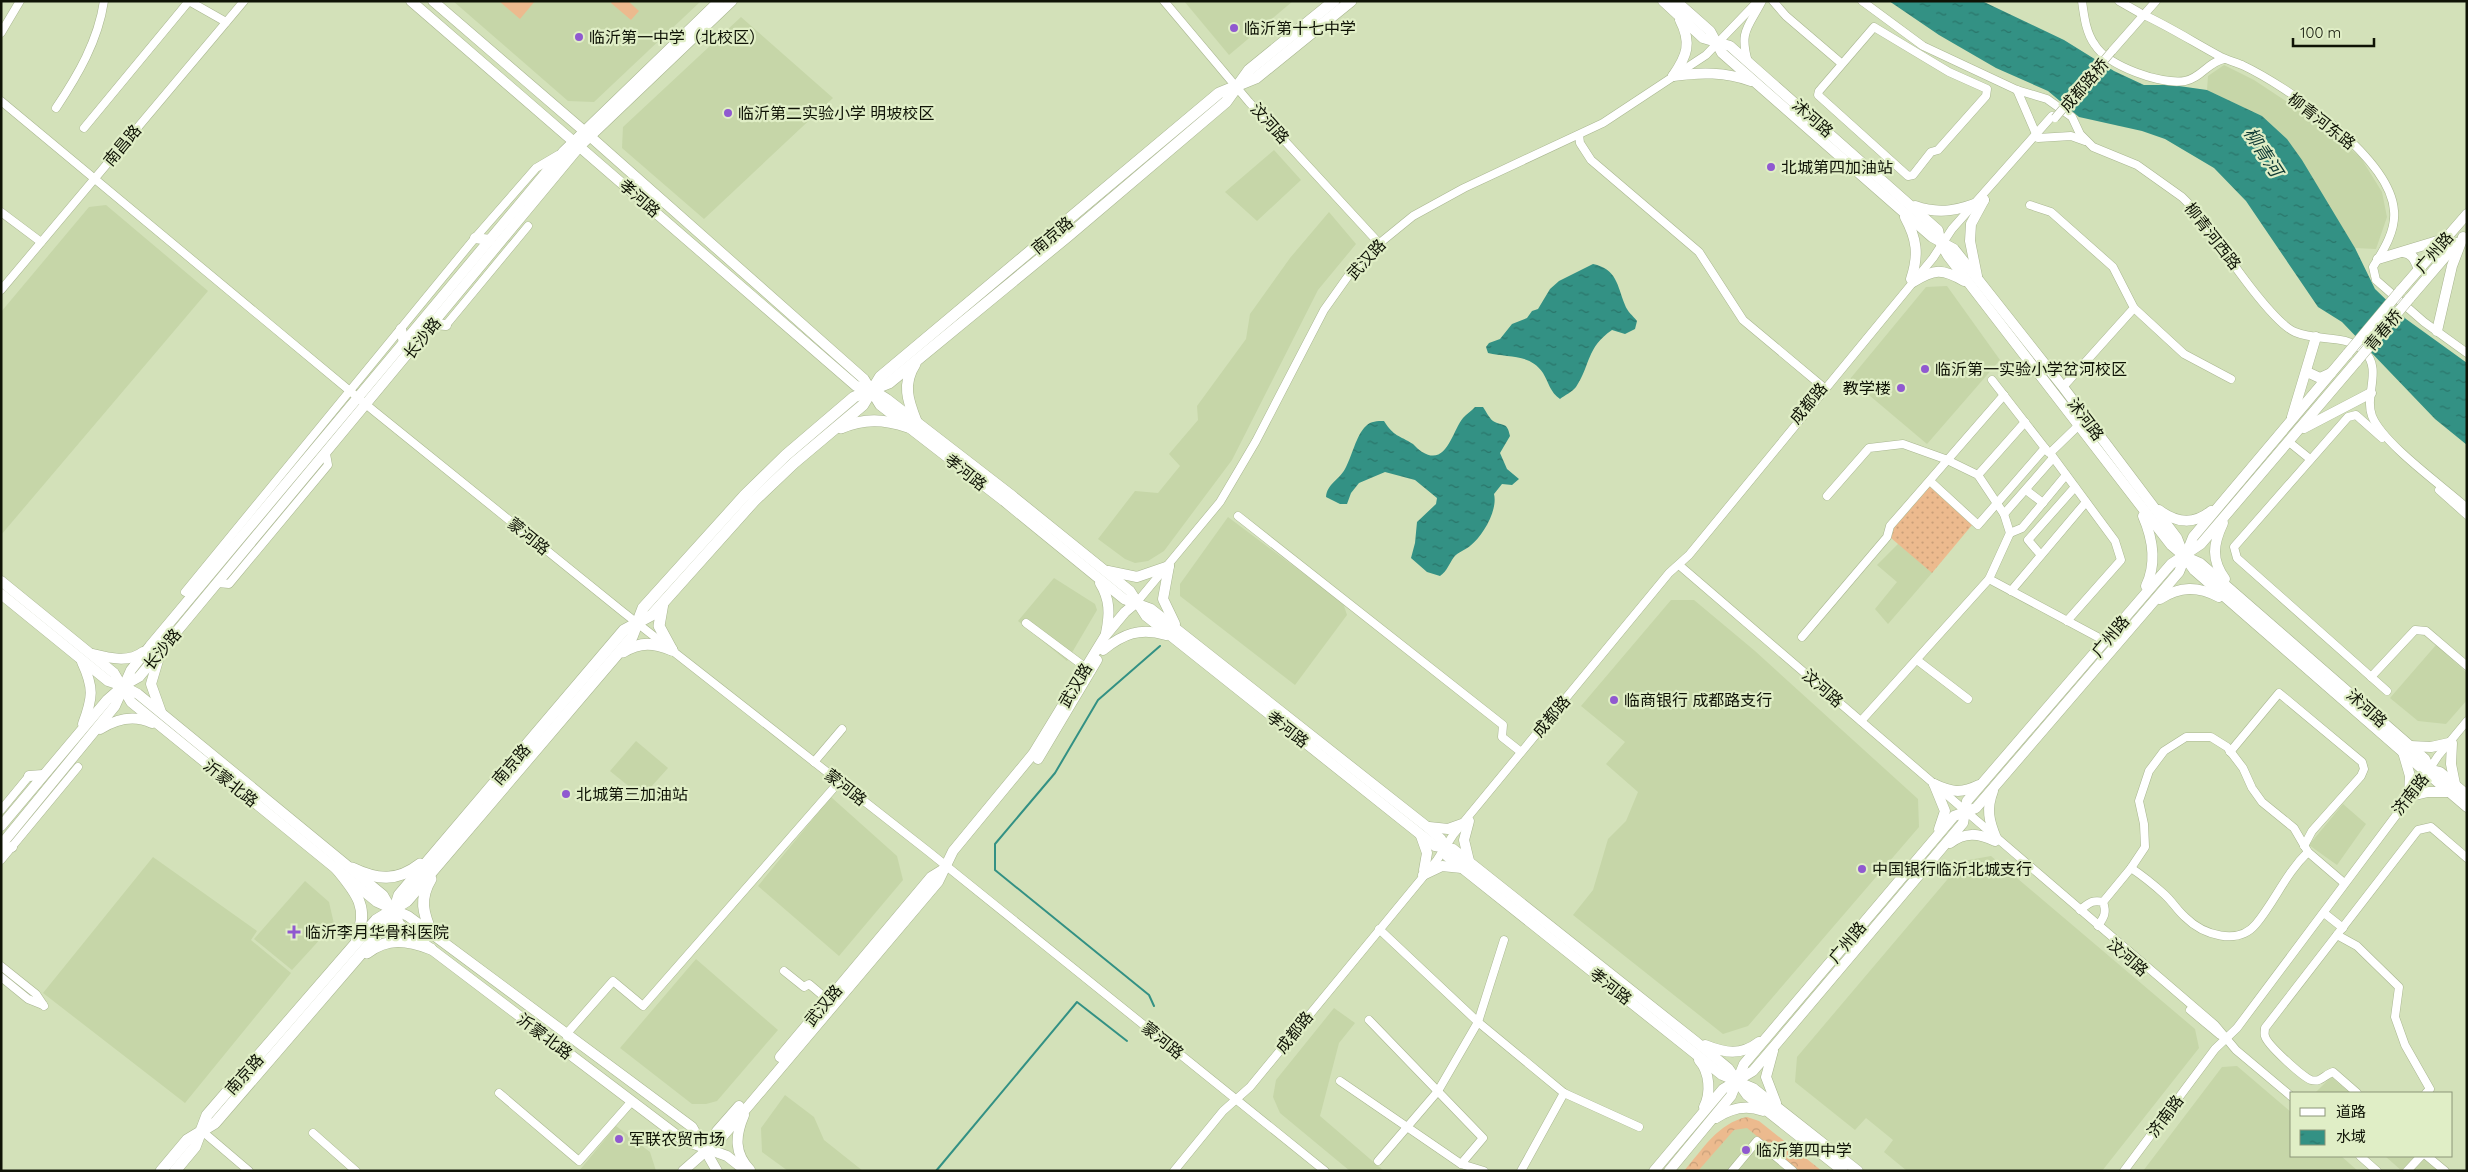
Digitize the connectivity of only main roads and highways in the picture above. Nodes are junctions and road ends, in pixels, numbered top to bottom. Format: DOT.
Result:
graph roads {
  1 [pos="411,1"];
  2 [pos="433,1"];
  3 [pos="718,1"];
  4 [pos="732,1"];
  5 [pos="1334,1"];
  6 [pos="1351,1"];
  7 [pos="1663,1"];
  8 [pos="1676,1"];
  9 [pos="1677,14"];
  10 [pos="1718,44"];
  11 [pos="1756,82"];
  12 [pos="1238,87"];
  13 [pos="587,134"];
  14 [pos="577,143"];
  15 [pos="1905,207"];
  16 [pos="526,212"];
  17 [pos="2467,214"];
  18 [pos="528,226"];
  19 [pos="2465,234"];
  20 [pos="475,238"];
  21 [pos="2446,238"];
  22 [pos="490,240"];
  23 [pos="2403,252"];
  24 [pos="2378,259"];
  25 [pos="2419,269"];
  26 [pos="1974,282"];
  27 [pos="2423,282"];
  28 [pos="2446,289"];
  29 [pos="2400,291"];
  30 [pos="2409,299"];
  31 [pos="433,324"];
  32 [pos="446,325"];
  33 [pos="401,328"];
  34 [pos="2437,331"];
  35 [pos="2316,337"];
  36 [pos="404,343"];
  37 [pos="2348,353"];
  38 [pos="919,358"];
  39 [pos="2357,361"];
  40 [pos="2307,372"];
  41 [pos="2332,373"];
  42 [pos="2340,382"];
  43 [pos="872,390"];
  44 [pos="2371,393"];
  45 [pos="2345,405"];
  46 [pos="2290,423"];
  47 [pos="912,424"];
  48 [pos="2299,430"];
  49 [pos="830,432"];
  50 [pos="273,485"];
  51 [pos="284,486"];
  52 [pos="2143,502"];
  53 [pos="2222,503"];
  54 [pos="2228,513"];
  55 [pos="2184,556"];
  56 [pos="1100,573"];
  57 [pos="1,581"];
  58 [pos="1,594"];
  59 [pos="2139,600"];
  60 [pos="2236,600"];
  61 [pos="664,601"];
  62 [pos="1137,602"];
  63 [pos="2149,606"];
  64 [pos="637,624"];
  65 [pos="1176,634"];
  66 [pos="1105,636"];
  67 [pos="150,646"];
  68 [pos="162,650"];
  69 [pos="1103,650"];
  70 [pos="84,655"];
  71 [pos="618,655"];
  72 [pos="123,686"];
  73 [pos="161,713"];
  74 [pos="162,728"];
  75 [pos="81,729"];
  76 [pos="92,734"];
  77 [pos="2406,749"];
  78 [pos="75,755"];
  79 [pos="78,767"];
  80 [pos="43,775"];
  81 [pos="29,776"];
  82 [pos="1982,783"];
  83 [pos="1994,787"];
  84 [pos="2452,788"];
  85 [pos="2467,795"];
  86 [pos="2467,807"];
  87 [pos="1966,812"];
  88 [pos="1,826"];
  89 [pos="1422,829"];
  90 [pos="1931,843"];
  91 [pos="1,845"];
  92 [pos="442,852"];
  93 [pos="1939,852"];
  94 [pos="1466,865"];
  95 [pos="947,867"];
  96 [pos="336,868"];
  97 [pos="352,868"];
  98 [pos="394,911"];
  99 [pos="432,934"];
  100 [pos="431,949"];
  101 [pos="349,960"];
  102 [pos="1768,1036"];
  103 [pos="1777,1043"];
  104 [pos="1691,1044"];
  105 [pos="1737,1081"];
  106 [pos="754,1099"];
  107 [pos="1775,1111"];
  108 [pos="1699,1118"];
  109 [pos="1708,1124"];
  110 [pos="202,1131"];
  111 [pos="706,1150"];
  112 [pos="161,1171"];
  113 [pos="175,1171"];
  114 [pos="683,1171"];
  115 [pos="694,1171"];
  116 [pos="717,1171"];
  117 [pos="746,1171"];
  118 [pos="751,1171"];
  119 [pos="1654,1171"];
  120 [pos="1669,1171"];
  121 [pos="1843,1171"];
  122 [pos="1858,1171"];
  1 -- 14 [label="main road, 孝河路"];
  2 -- 13 [label="main road, 孝河路"];
  3 -- 13 [label="main road, 长沙路"];
  4 -- 13 [label="main road, 长沙路"];
  5 -- 12 [label="highway, 南京路"];
  6 -- 12 [label="highway, 南京路"];
  7 -- 9 [label="main road, 沭河路"];
  8 -- 10 [label="main road, 沭河路"];
  9 -- 10 [label="main road, 沭河路"];
  9 -- 11 [label="main road"];
  10 -- 11 [label="main road, 沭河路"];
  10 -- 15 [label="main road, 沭河路"];
  11 -- 15 [label="main road, 沭河路"];
  12 -- 38 [label="highway, 南京路"];
  12 -- 43 [label="highway, 南京路"];
  13 -- 14 [label="main road, 长沙路"];
  13 -- 43 [label="main road, 孝河路"];
  14 -- 16 [label="main road, 长沙路"];
  14 -- 22 [label="main road, 长沙路"];
  14 -- 43 [label="main road, 孝河路"];
  15 -- 26 [label="main road, 沭河路"];
  15 -- 26 [label="main road"];
  15 -- 26 [label="main road"];
  16 -- 18 [label="main road"];
  16 -- 31 [label="main road, 长沙路"];
  17 -- 21 [label="main road, 广州路"];
  19 -- 27 [label="main road, 广州路"];
  19 -- 28 [label="main road"];
  20 -- 22 [label="main road"];
  21 -- 23 [label="main road"];
  21 -- 25 [label="main road, 广州路"];
  22 -- 36 [label="main road, 长沙路"];
  23 -- 24 [label="main road"];
  23 -- 25 [label="main road"];
  25 -- 29 [label="main road, 广州路"];
  26 -- 52 [label="main road, 沭河路"];
  26 -- 52 [label="main road, 沭河路"];
  27 -- 28 [label="main road"];
  27 -- 30 [label="main road, 广州路"];
  28 -- 34 [label="main road"];
  29 -- 37 [label="main road, 青春桥, bridge"];
  30 -- 39 [label="main road, 青春桥, bridge"];
  31 -- 32 [label="main road"];
  31 -- 68 [label="main road, 长沙路"];
  33 -- 36 [label="main road"];
  35 -- 40 [label="main road"];
  36 -- 51 [label="main road, 长沙路"];
  37 -- 41 [label="main road, 广州路"];
  38 -- 43 [label="highway, 南京路"];
  38 -- 47 [label="highway"];
  39 -- 42 [label="main road, 广州路"];
  40 -- 41 [label="main road"];
  40 -- 46 [label="main road"];
  41 -- 46 [label="main road, 广州路"];
  42 -- 45 [label="main road"];
  42 -- 48 [label="main road, 广州路"];
  43 -- 47 [label="main road, 孝河路"];
  43 -- 49 [label="highway, 南京路"];
  43 -- 64 [label="highway, 南京路"];
  44 -- 45 [label="main road"];
  45 -- 48 [label="main road"];
  46 -- 53 [label="main road, 广州路"];
  47 -- 49 [label="highway"];
  47 -- 56 [label="main road, 孝河路"];
  48 -- 54 [label="main road, 广州路"];
  49 -- 61 [label="highway, 南京路"];
  50 -- 51 [label="main road"];
  51 -- 67 [label="main road, 长沙路"];
  52 -- 53 [label="main road"];
  52 -- 55 [label="main road, 沭河路"];
  52 -- 59 [label="main road"];
  53 -- 55 [label="main road, 广州路"];
  54 -- 55 [label="main road, 广州路"];
  54 -- 60 [label="main road"];
  55 -- 59 [label="main road, 广州路"];
  55 -- 60 [label="main road, 沭河路"];
  55 -- 63 [label="main road, 广州路"];
  56 -- 62 [label="main road, 孝河路"];
  56 -- 65 [label="main road"];
  56 -- 66 [label="main road"];
  57 -- 70 [label="main road, 沂蒙北路"];
  58 -- 70 [label="main road, 沂蒙北路"];
  59 -- 82 [label="main road, 广州路"];
  60 -- 63 [label="main road"];
  60 -- 77 [label="main road, 沭河路"];
  61 -- 64 [label="highway, 南京路"];
  61 -- 71 [label="highway"];
  62 -- 65 [label="main road, 孝河路"];
  62 -- 66 [label="main road, 武汉路"];
  62 -- 69 [label="main road, 武汉路"];
  63 -- 83 [label="main road, 广州路"];
  64 -- 71 [label="highway, 南京路"];
  64 -- 92 [label="highway, 南京路"];
  65 -- 69 [label="main road"];
  65 -- 89 [label="main road, 孝河路"];
  66 -- 95 [label="main road, 武汉路"];
  67 -- 70 [label="main road"];
  67 -- 72 [label="main road, 长沙路"];
  68 -- 72 [label="main road, 长沙路"];
  68 -- 73 [label="main road"];
  69 -- 95 [label="main road, 武汉路"];
  70 -- 72 [label="main road, 沂蒙北路"];
  70 -- 75 [label="main road"];
  71 -- 92 [label="highway, 南京路"];
  72 -- 73 [label="main road, 沂蒙北路"];
  72 -- 74 [label="main road, 沂蒙北路"];
  72 -- 75 [label="main road, 长沙路"];
  72 -- 76 [label="main road, 长沙路"];
  73 -- 97 [label="main road, 沂蒙北路"];
  74 -- 76 [label="main road"];
  74 -- 96 [label="main road, 沂蒙北路"];
  75 -- 80 [label="main road, 长沙路"];
  76 -- 78 [label="main road, 长沙路"];
  77 -- 84 [label="main road, 沭河路"];
  77 -- 84 [label="main road"];
  77 -- 84 [label="main road"];
  78 -- 79 [label="main road"];
  78 -- 91 [label="main road, 长沙路"];
  80 -- 81 [label="main road"];
  80 -- 88 [label="main road, 长沙路"];
  82 -- 87 [label="main road, 广州路"];
  82 -- 90 [label="main road"];
  83 -- 87 [label="main road, 广州路"];
  83 -- 93 [label="main road"];
  84 -- 85 [label="main road, 沭河路"];
  84 -- 86 [label="main road, 沭河路"];
  87 -- 90 [label="main road, 广州路"];
  87 -- 93 [label="main road, 广州路"];
  89 -- 94 [label="main road, 孝河路"];
  89 -- 94 [label="main road"];
  89 -- 94 [label="main road"];
  90 -- 102 [label="main road, 广州路"];
  92 -- 97 [label="highway"];
  92 -- 98 [label="highway, 南京路"];
  92 -- 99 [label="highway"];
  93 -- 103 [label="main road, 广州路"];
  94 -- 104 [label="main road, 孝河路"];
  95 -- 106 [label="main road, 武汉路"];
  95 -- 111 [label="main road, 武汉路"];
  96 -- 98 [label="main road, 沂蒙北路"];
  96 -- 101 [label="highway"];
  97 -- 98 [label="main road, 沂蒙北路"];
  98 -- 99 [label="main road, 沂蒙北路"];
  98 -- 100 [label="main road, 沂蒙北路"];
  98 -- 101 [label="highway, 南京路"];
  99 -- 111 [label="main road, 沂蒙北路"];
  100 -- 101 [label="highway"];
  100 -- 111 [label="main road, 沂蒙北路"];
  101 -- 110 [label="highway, 南京路"];
  102 -- 104 [label="main road"];
  102 -- 105 [label="main road, 广州路"];
  103 -- 105 [label="main road, 广州路"];
  103 -- 107 [label="main road"];
  104 -- 105 [label="main road, 孝河路"];
  104 -- 108 [label="main road"];
  105 -- 107 [label="main road, 孝河路"];
  105 -- 108 [label="main road, 广州路"];
  105 -- 109 [label="main road, 广州路"];
  106 -- 111 [label="main road, 武汉路"];
  106 -- 118 [label="main road"];
  107 -- 109 [label="main road"];
  107 -- 121 [label="main road, 孝河路"];
  107 -- 122 [label="main road, 孝河路"];
  108 -- 119 [label="main road, 广州路"];
  109 -- 120 [label="main road, 广州路"];
  110 -- 112 [label="highway, 南京路"];
  110 -- 113 [label="highway, 南京路"];
  111 -- 114 [label="main road, 武汉路"];
  111 -- 115 [label="main road, 武汉路"];
  111 -- 116 [label="main road, 沂蒙北路"];
  111 -- 117 [label="main road, 沂蒙北路"];
}
